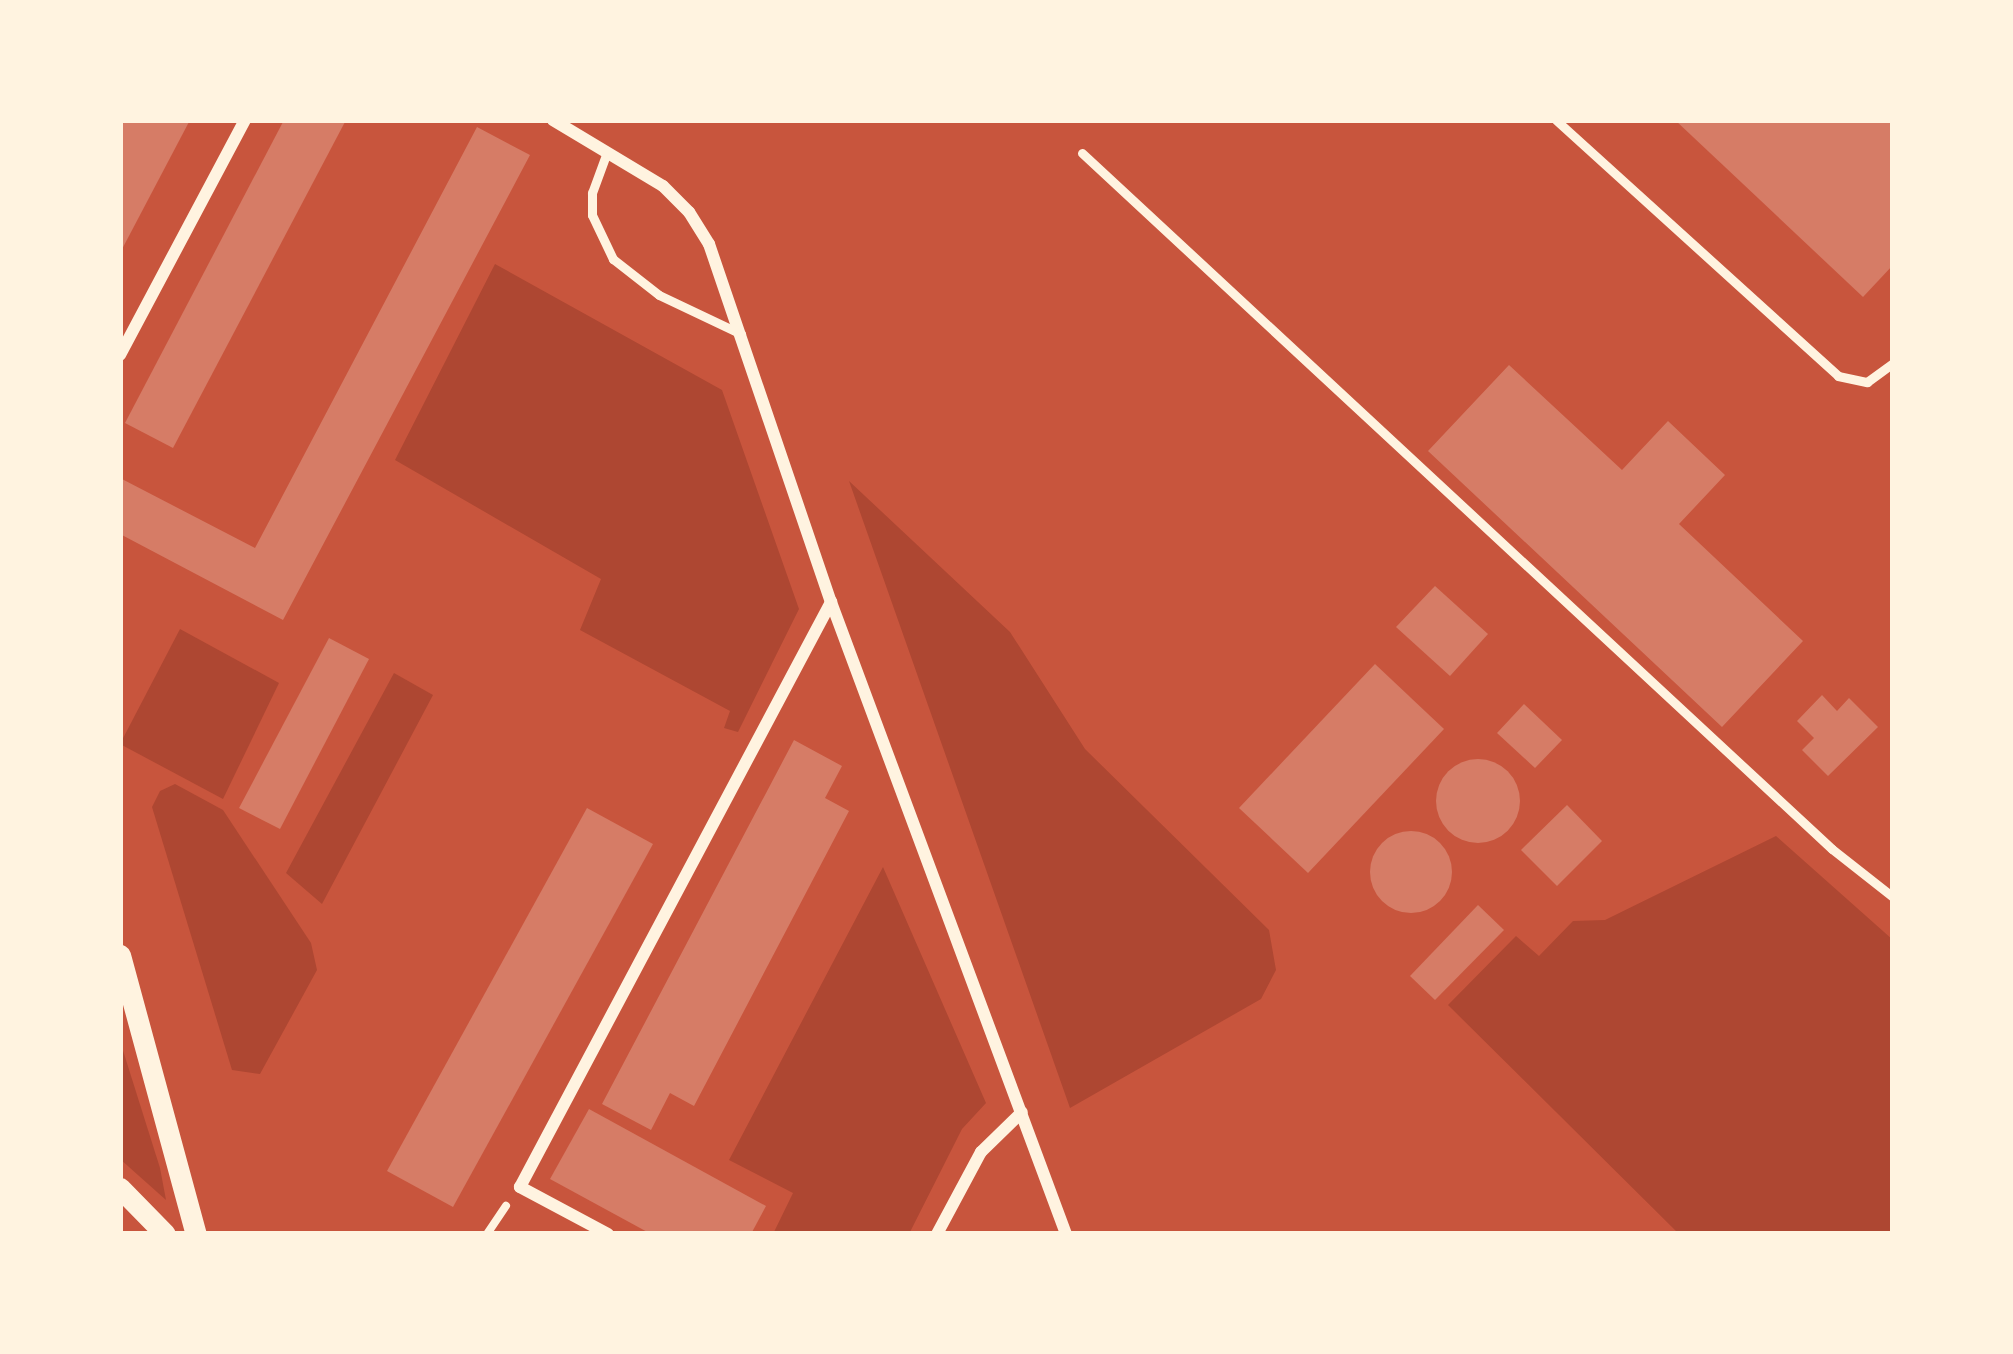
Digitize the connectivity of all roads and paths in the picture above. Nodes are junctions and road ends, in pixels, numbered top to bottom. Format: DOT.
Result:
graph roads {
  1 [pos="244,120"];
  2 [pos="553,120"];
  3 [pos="1556,120"];
  4 [pos="608,150"];
  5 [pos="1082,153"];
  6 [pos="741,334"];
  7 [pos="120,355"];
  8 [pos="1893,363"];
  9 [pos="831,602"];
  10 [pos="1893,897"];
  11 [pos="120,956"];
  12 [pos="1022,1112"];
  13 [pos="520,1187"];
  14 [pos="120,1188"];
  15 [pos="165,1234"];
  16 [pos="196,1234"];
  17 [pos="487,1234"];
  18 [pos="608,1234"];
  19 [pos="937,1234"];
  20 [pos="1066,1234"];
  1 -- 7 [label="street"];
  2 -- 4 [label="street"];
  3 -- 8 [label="lane"];
  4 -- 6 [label="street"];
  4 -- 6 [label="lane"];
  5 -- 10 [label="lane"];
  6 -- 9 [label="street"];
  9 -- 12 [label="street"];
  9 -- 13 [label="street"];
  11 -- 16 [label="street"];
  12 -- 19 [label="street"];
  12 -- 20 [label="street"];
  13 -- 17 [label="path"];
  13 -- 18 [label="street"];
  14 -- 15 [label="street"];
}
